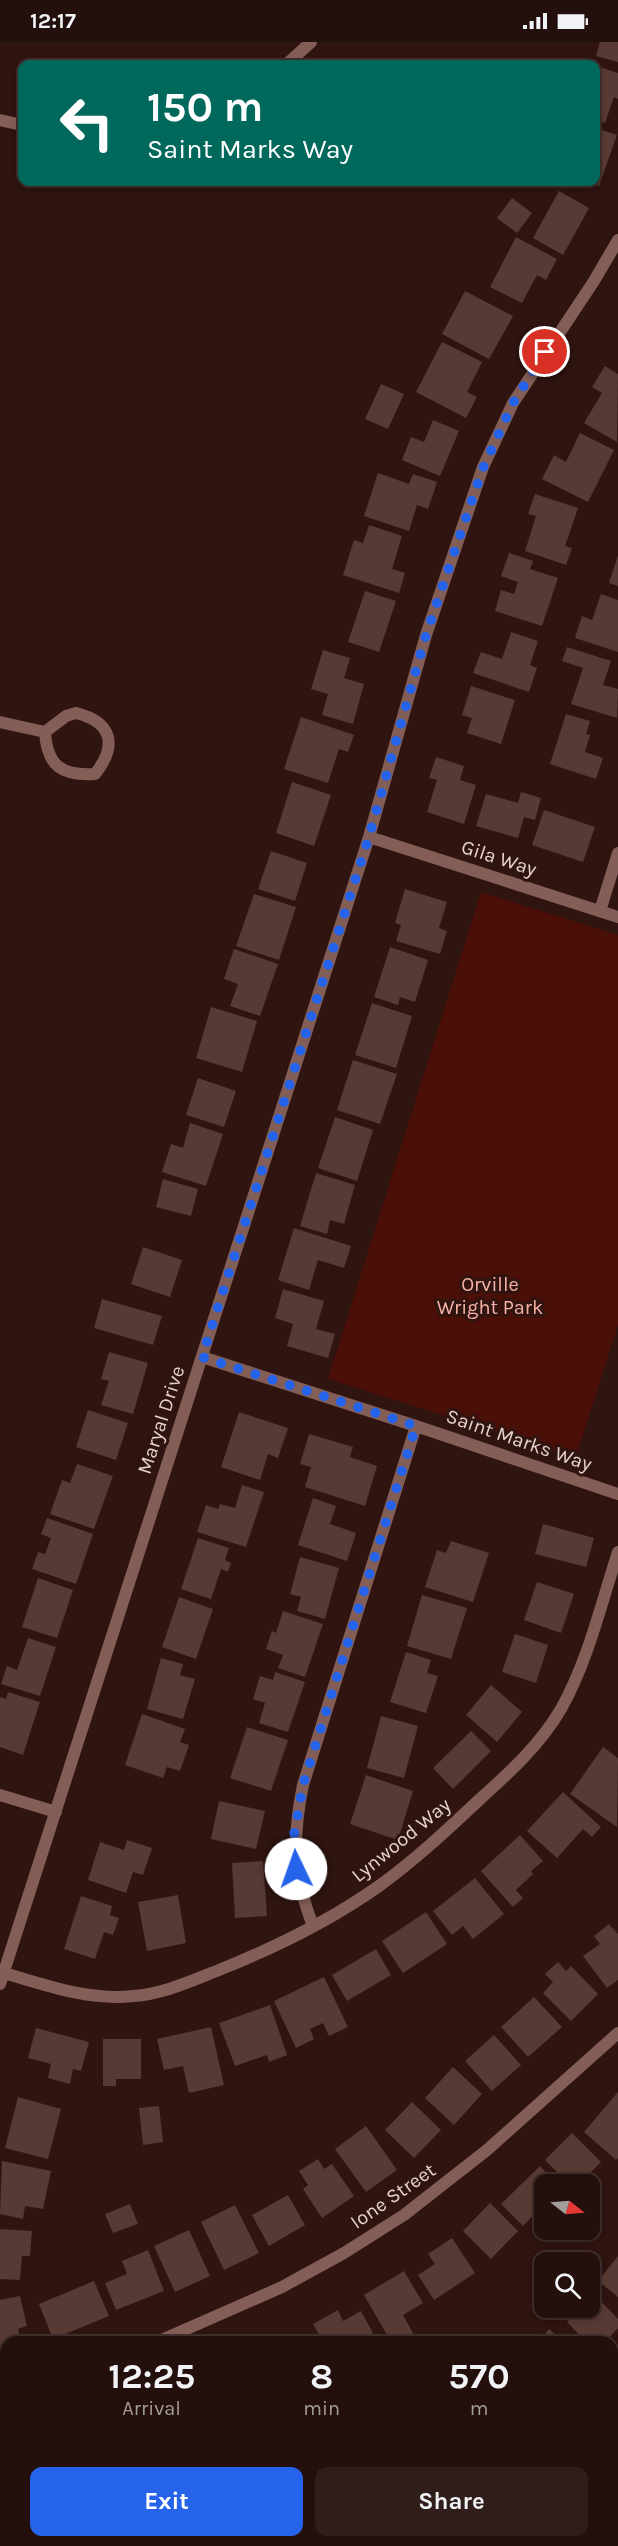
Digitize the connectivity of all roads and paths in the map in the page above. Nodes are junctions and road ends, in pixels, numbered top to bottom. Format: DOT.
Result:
graph roads {
  1 [pos="310,42"];
  2 [pos="291,60"];
  3 [pos="0,120"];
  4 [pos="18,124"];
  5 [pos="618,240"];
  6 [pos="0,722"];
  7 [pos="45,732"];
  8 [pos="369,837"];
  9 [pos="618,853"];
  10 [pos="600,911"];
  11 [pos="618,917"];
  12 [pos="202,1357"];
  13 [pos="416,1426"];
  14 [pos="618,1494"];
  15 [pos="618,1552"];
  16 [pos="0,1795"];
  17 [pos="56,1812"];
  18 [pos="313,1926"];
  19 [pos="2,1978"];
  20 [pos="618,2033"];
  21 [pos="184,2336"];
  1 -- 2 [label="street"];
  3 -- 4 [label="street"];
  5 -- 8 [label="street, Maryal Drive"];
  6 -- 7 [label="street"];
  7 -- 7 [label="street"];
  8 -- 10 [label="street, Gila Way"];
  8 -- 12 [label="street, Maryal Drive"];
  9 -- 10 [label="street"];
  10 -- 11 [label="street, Gila Way"];
  12 -- 13 [label="street, Saint Marks Way"];
  12 -- 17 [label="street, Maryal Drive"];
  13 -- 14 [label="street, Saint Marks Way"];
  13 -- 18 [label="street"];
  15 -- 18 [label="street, Lynwood Way"];
  16 -- 17 [label="street"];
  17 -- 19 [label="street, Maryal Drive"];
  18 -- 19 [label="street, Lynwood Way"];
  20 -- 21 [label="street, Ione Street"];
}
